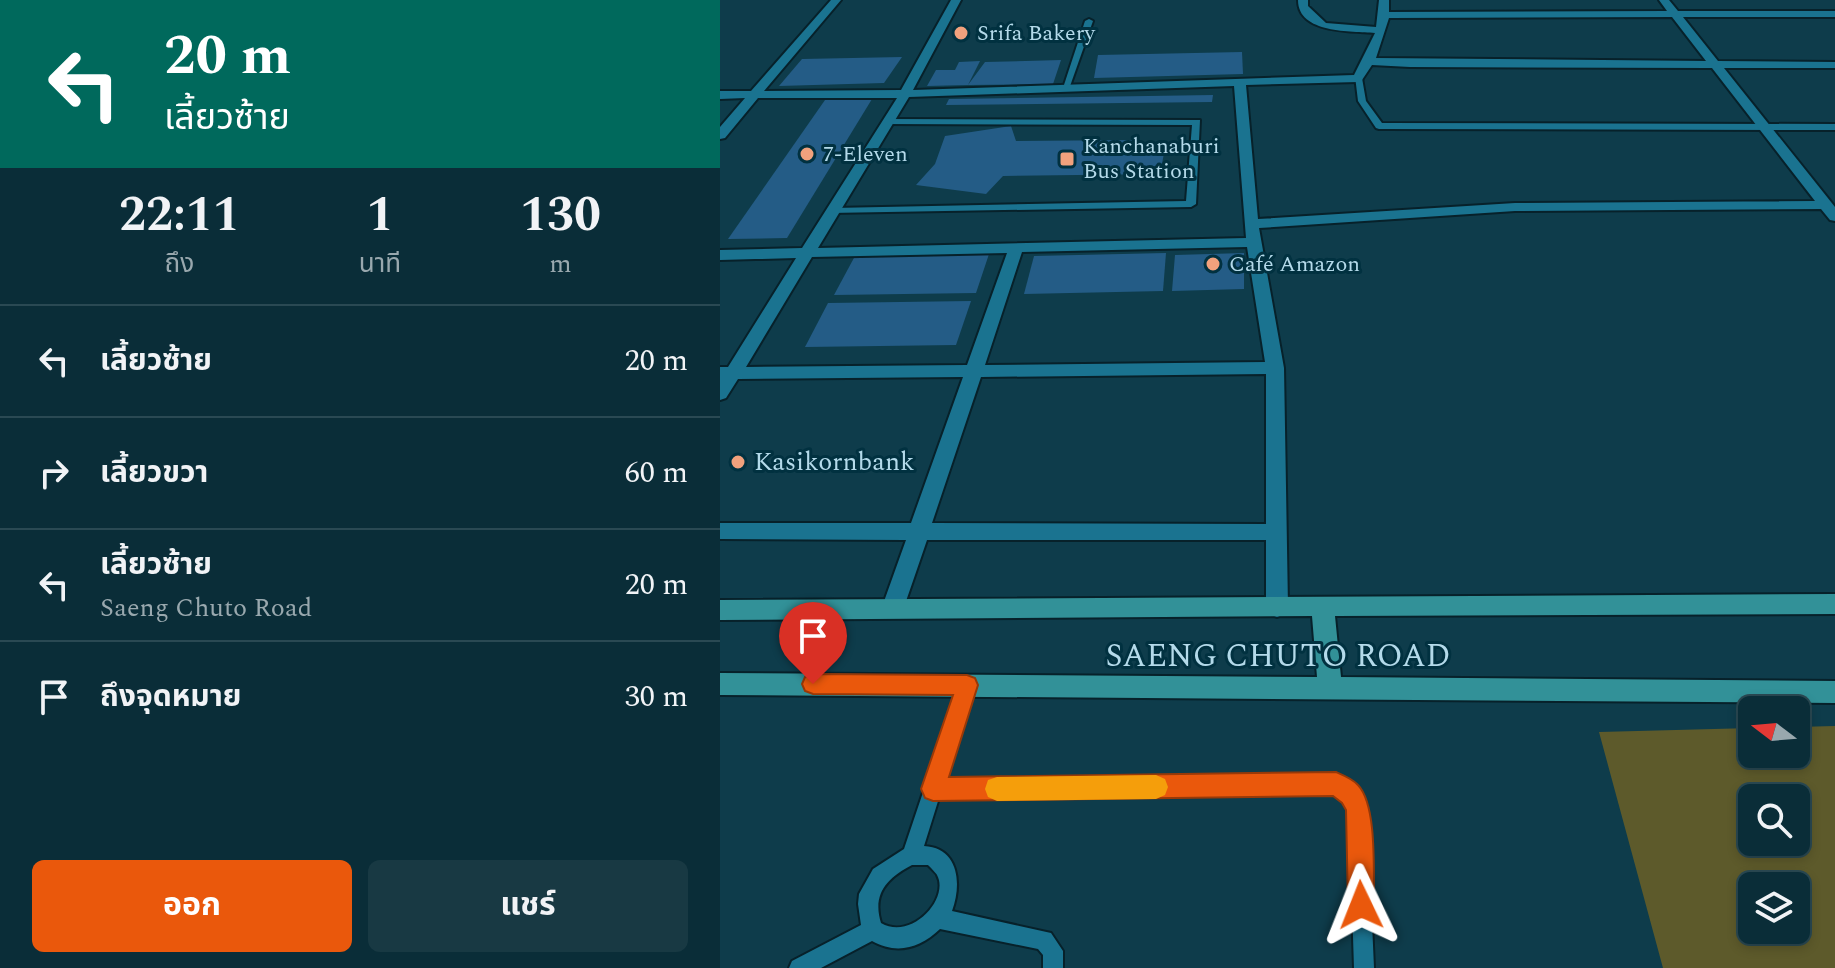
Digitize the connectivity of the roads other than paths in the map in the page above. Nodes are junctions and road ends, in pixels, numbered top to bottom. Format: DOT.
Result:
graph roads {
  1 [pos="836,0"];
  2 [pos="956,0"];
  3 [pos="1303,0"];
  4 [pos="1384,0"];
  5 [pos="1664,0"];
  6 [pos="1835,14"];
  7 [pos="1385,15"];
  8 [pos="1677,15"];
  9 [pos="1089,21"];
  10 [pos="1380,30"];
  11 [pos="1370,61"];
  12 [pos="1835,65"];
  13 [pos="1717,66"];
  14 [pos="1358,78"];
  15 [pos="1240,84"];
  16 [pos="1065,89"];
  17 [pos="905,94"];
  18 [pos="720,95"];
  19 [pos="755,95"];
  20 [pos="887,122"];
  21 [pos="1764,127"];
  22 [pos="1835,127"];
  23 [pos="720,135"];
  24 [pos="833,211"];
  25 [pos="1830,211"];
  26 [pos="1251,224"];
  27 [pos="1253,242"];
  28 [pos="1016,248"];
  29 [pos="806,252"];
  30 [pos="720,255"];
  31 [pos="1275,368"];
  32 [pos="976,371"];
  33 [pos="727,373"];
  34 [pos="720,394"];
  35 [pos="720,531"];
  36 [pos="920,531"];
  37 [pos="1277,532"];
  38 [pos="1835,604"];
  39 [pos="893,607"];
  40 [pos="1277,607"];
  41 [pos="1323,607"];
  42 [pos="720,610"];
  43 [pos="720,684"];
  44 [pos="967,685"];
  45 [pos="1330,688"];
  46 [pos="1835,692"];
  47 [pos="933,789"];
  48 [pos="911,855"];
  49 [pos="937,918"];
  50 [pos="873,930"];
  51 [pos="799,968"];
  52 [pos="1053,968"];
  53 [pos="1364,968"];
  1 -- 19 [label="street"];
  2 -- 17 [label="street"];
  3 -- 10 [label="street"];
  4 -- 7 [label="street"];
  5 -- 8 [label="street"];
  6 -- 8 [label="street"];
  7 -- 8 [label="street"];
  7 -- 10 [label="street"];
  8 -- 13 [label="street"];
  9 -- 16 [label="lane"];
  10 -- 11 [label="street"];
  11 -- 13 [label="street"];
  11 -- 14 [label="street"];
  12 -- 13 [label="street"];
  13 -- 21 [label="street"];
  14 -- 15 [label="street"];
  14 -- 21 [label="lane"];
  15 -- 16 [label="street"];
  15 -- 26 [label="street"];
  16 -- 17 [label="street"];
  17 -- 19 [label="street"];
  17 -- 20 [label="street"];
  18 -- 19 [label="street"];
  19 -- 23 [label="street"];
  20 -- 24 [label="street"];
  20 -- 24 [label="lane"];
  21 -- 22 [label="lane"];
  21 -- 25 [label="street"];
  24 -- 29 [label="street"];
  25 -- 26 [label="street"];
  26 -- 27 [label="street"];
  27 -- 28 [label="street"];
  27 -- 31 [label="street"];
  28 -- 29 [label="street"];
  28 -- 32 [label="street"];
  29 -- 30 [label="street"];
  29 -- 33 [label="street"];
  31 -- 32 [label="street"];
  31 -- 37 [label="street"];
  32 -- 33 [label="street"];
  32 -- 36 [label="street"];
  33 -- 34 [label="street"];
  35 -- 36 [label="street"];
  36 -- 37 [label="street"];
  36 -- 39 [label="street"];
  37 -- 40 [label="street"];
  38 -- 41 [label="main road, SAENG CHUTO ROAD"];
  39 -- 40 [label="main road, SAENG CHUTO ROAD"];
  39 -- 42 [label="main road, SAENG CHUTO ROAD"];
  40 -- 41 [label="main road, SAENG CHUTO ROAD"];
  41 -- 45 [label="main road"];
  43 -- 44 [label="main road, SAENG CHUTO ROAD"];
  44 -- 45 [label="main road, SAENG CHUTO ROAD"];
  44 -- 47 [label="lane"];
  45 -- 46 [label="main road, SAENG CHUTO ROAD"];
  47 -- 48 [label="lane"];
  47 -- 53 [label="lane"];
  48 -- 49 [label="lane"];
  48 -- 50 [label="lane"];
  49 -- 50 [label="lane"];
  49 -- 52 [label="lane"];
  50 -- 51 [label="lane"];
}
